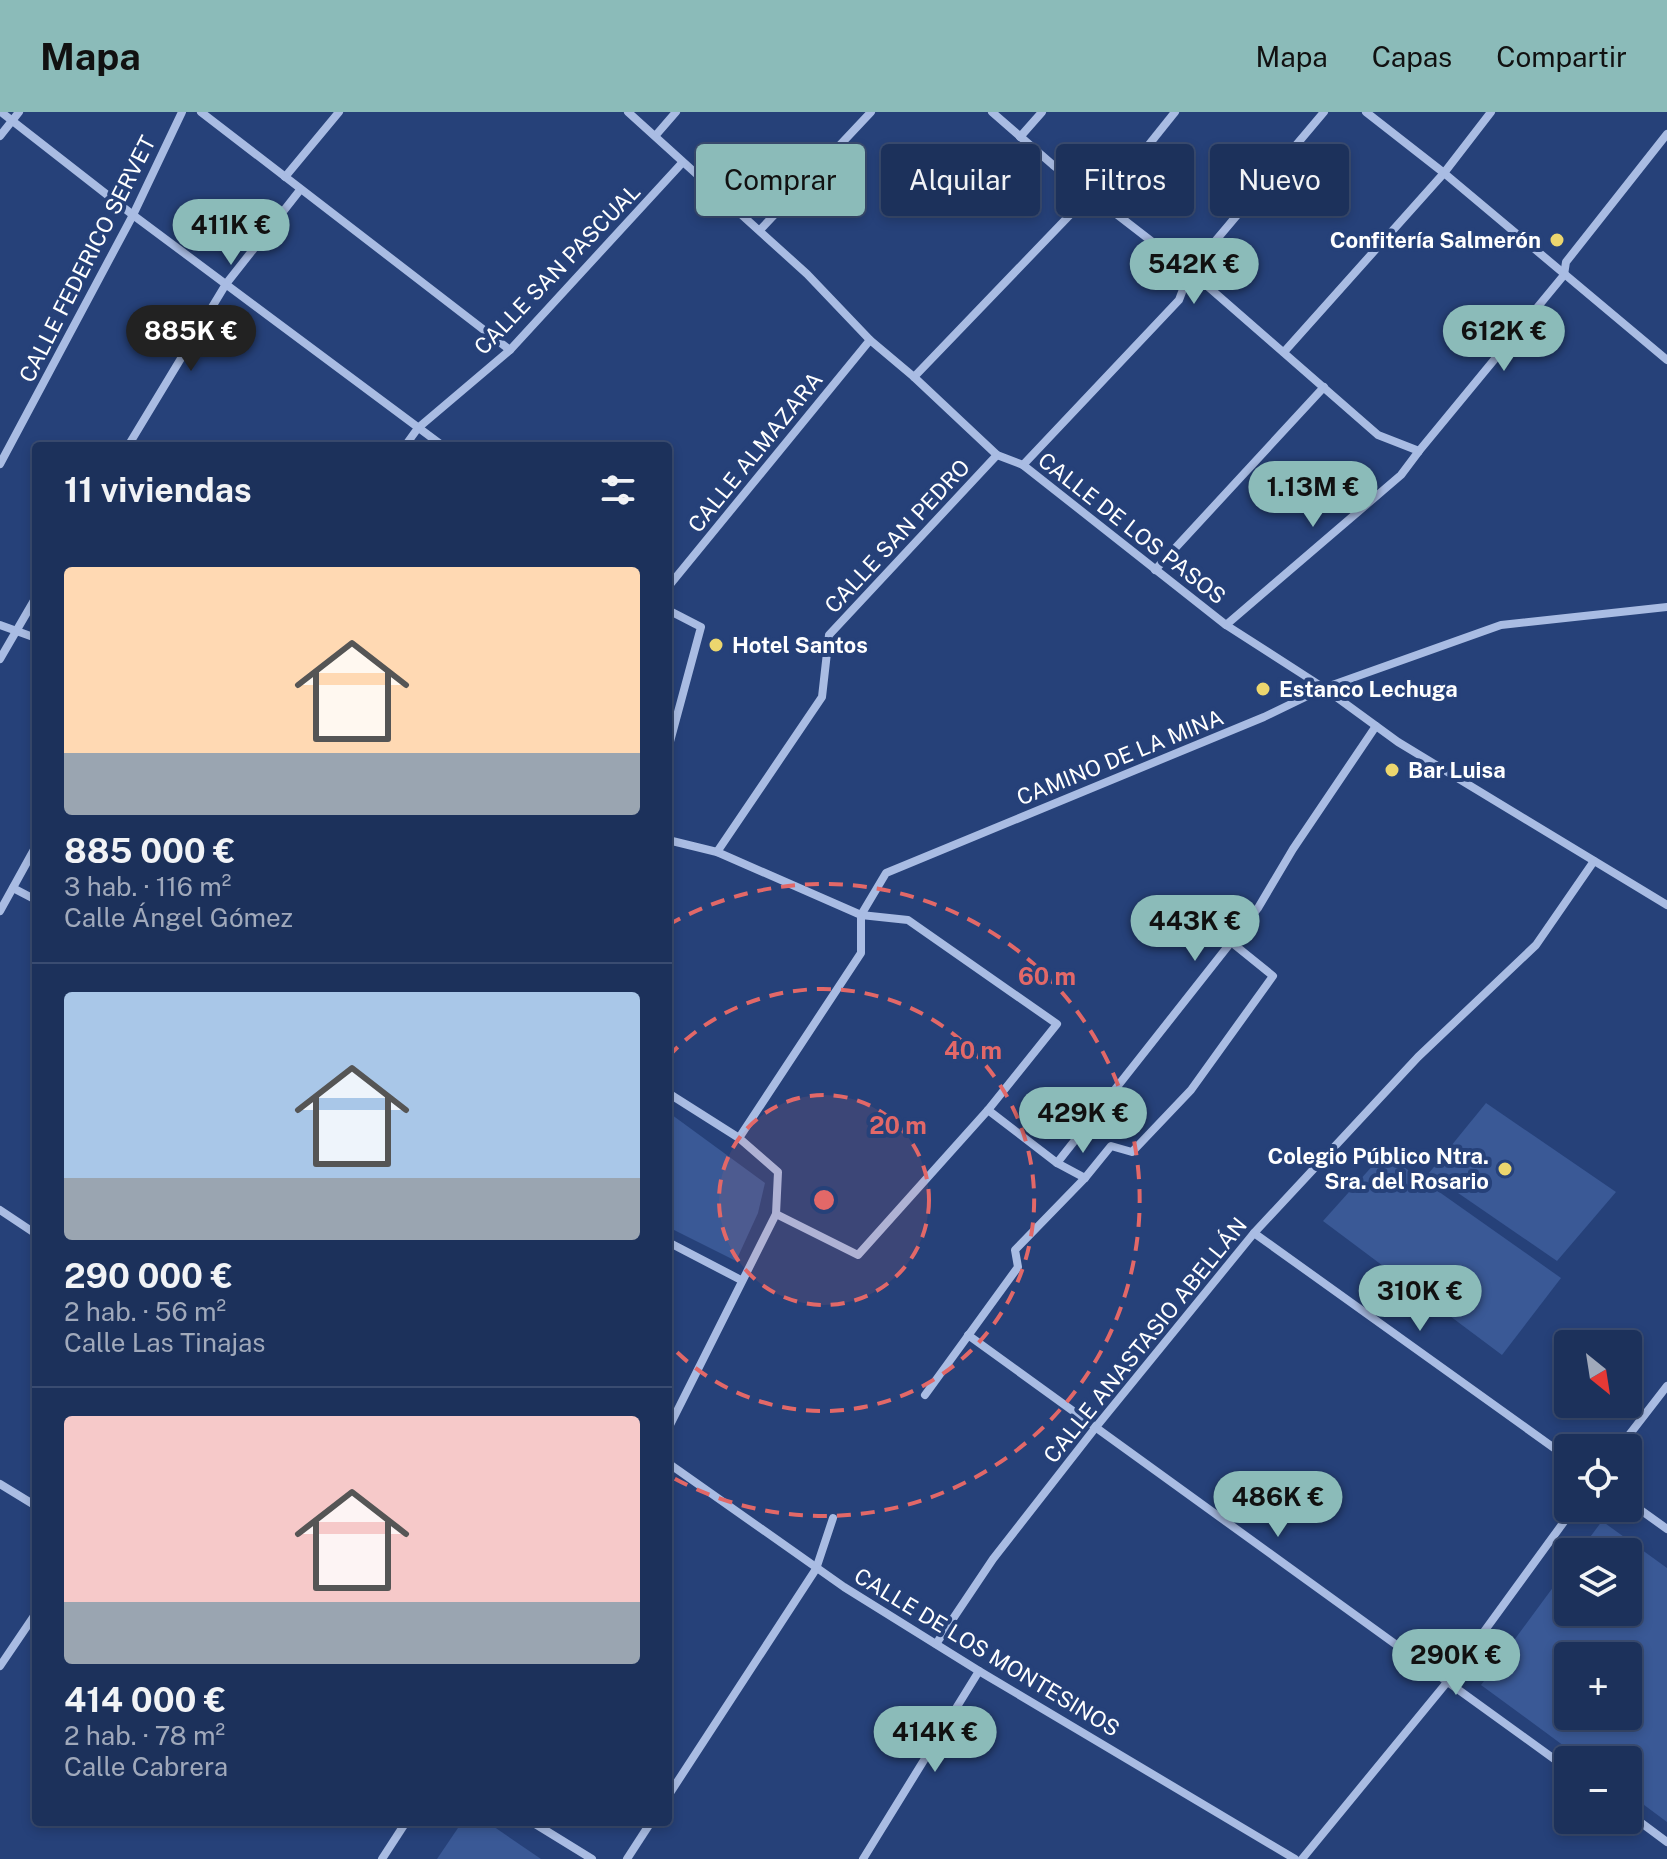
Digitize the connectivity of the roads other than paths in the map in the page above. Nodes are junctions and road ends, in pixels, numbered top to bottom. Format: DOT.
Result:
graph roads {
  1 [pos="1,112"];
  2 [pos="19,112"];
  3 [pos="182,112"];
  4 [pos="201,112"];
  5 [pos="339,112"];
  6 [pos="628,112"];
  7 [pos="676,112"];
  8 [pos="871,112"];
  9 [pos="992,112"];
  10 [pos="1042,112"];
  11 [pos="1175,112"];
  12 [pos="1324,112"];
  13 [pos="1366,112"];
  14 [pos="1491,112"];
  15 [pos="12,121"];
  16 [pos="1667,134"];
  17 [pos="656,135"];
  18 [pos="0,136"];
  19 [pos="1020,137"];
  20 [pos="1149,144"];
  21 [pos="682,163"];
  22 [pos="1056,165"];
  23 [pos="1444,173"];
  24 [pos="285,177"];
  25 [pos="300,190"];
  26 [pos="133,215"];
  27 [pos="1069,216"];
  28 [pos="1121,216"];
  29 [pos="760,230"];
  30 [pos="1190,271"];
  31 [pos="1564,275"];
  32 [pos="226,284"];
  33 [pos="870,340"];
  34 [pos="510,350"];
  35 [pos="1284,352"];
  36 [pos="1667,360"];
  37 [pos="914,377"];
  38 [pos="1324,387"];
  39 [pos="418,428"];
  40 [pos="130,442"];
  41 [pos="408,442"];
  42 [pos="437,442"];
  43 [pos="1419,451"];
  44 [pos="997,455"];
  45 [pos="0,464"];
  46 [pos="1023,465"];
  47 [pos="1155,570"];
  48 [pos="672,582"];
  49 [pos="32,604"];
  50 [pos="1667,607"];
  51 [pos="672,612"];
  52 [pos="0,625"];
  53 [pos="1226,625"];
  54 [pos="16,631"];
  55 [pos="32,637"];
  56 [pos="0,659"];
  57 [pos="1324,688"];
  58 [pos="1376,726"];
  59 [pos="672,734"];
  60 [pos="672,840"];
  61 [pos="717,852"];
  62 [pos="32,853"];
  63 [pos="1594,861"];
  64 [pos="13,888"];
  65 [pos="32,898"];
  66 [pos="1667,905"];
  67 [pos="0,911"];
  68 [pos="861,915"];
  69 [pos="1231,942"];
  70 [pos="672,1096"];
  71 [pos="988,1110"];
  72 [pos="739,1138"];
  73 [pos="1057,1163"];
  74 [pos="1085,1178"];
  75 [pos="0,1210"];
  76 [pos="776,1214"];
  77 [pos="32,1231"];
  78 [pos="1254,1233"];
  79 [pos="672,1244"];
  80 [pos="741,1280"];
  81 [pos="968,1335"];
  82 [pos="1667,1386"];
  83 [pos="925,1395"];
  84 [pos="672,1421"];
  85 [pos="1096,1427"];
  86 [pos="1630,1434"];
  87 [pos="1554,1448"];
  88 [pos="672,1466"];
  89 [pos="0,1484"];
  90 [pos="32,1504"];
  91 [pos="1642,1511"];
  92 [pos="833,1518"];
  93 [pos="1564,1522"];
  94 [pos="1667,1529"];
  95 [pos="816,1569"];
  96 [pos="32,1619"];
  97 [pos="936,1644"];
  98 [pos="0,1666"];
  99 [pos="979,1671"];
  100 [pos="1448,1681"];
  101 [pos="1554,1759"];
  102 [pos="672,1790"];
  103 [pos="1642,1823"];
  104 [pos="403,1826"];
  105 [pos="538,1826"];
  106 [pos="648,1826"];
  107 [pos="1667,1842"];
  108 [pos="382,1859"];
  109 [pos="592,1859"];
  110 [pos="627,1859"];
  111 [pos="863,1859"];
  112 [pos="1295,1859"];
  113 [pos="1302,1859"];
  1 -- 15 [label="street"];
  2 -- 15 [label="street"];
  3 -- 26 [label="street, CALLE FEDERICO SERVET"];
  4 -- 24 [label="street"];
  5 -- 24 [label="street"];
  6 -- 17 [label="street, CALLE DE LOS PASOS"];
  7 -- 17 [label="street"];
  8 -- 29 [label="street"];
  9 -- 19 [label="street"];
  10 -- 19 [label="street"];
  11 -- 20 [label="street"];
  12 -- 30 [label="street"];
  13 -- 23 [label="street"];
  14 -- 23 [label="street"];
  15 -- 18 [label="street"];
  15 -- 26 [label="street"];
  16 -- 31 [label="street"];
  17 -- 21 [label="street, CALLE DE LOS PASOS"];
  19 -- 22 [label="street"];
  21 -- 29 [label="street, CALLE DE LOS PASOS"];
  21 -- 34 [label="street, CALLE SAN PASCUAL"];
  23 -- 31 [label="street"];
  23 -- 35 [label="street"];
  24 -- 25 [label="street"];
  25 -- 32 [label="street"];
  25 -- 34 [label="street"];
  26 -- 32 [label="street"];
  26 -- 45 [label="street, CALLE FEDERICO SERVET"];
  27 -- 37 [label="street"];
  28 -- 30 [label="street"];
  29 -- 33 [label="street, CALLE DE LOS PASOS"];
  30 -- 35 [label="street"];
  30 -- 46 [label="street"];
  31 -- 36 [label="street"];
  31 -- 43 [label="street"];
  32 -- 39 [label="street"];
  32 -- 40 [label="street"];
  33 -- 37 [label="street, CALLE DE LOS PASOS"];
  33 -- 48 [label="street, CALLE ALMAZARA"];
  34 -- 39 [label="street, CALLE SAN PASCUAL"];
  35 -- 38 [label="street"];
  37 -- 44 [label="street, CALLE DE LOS PASOS"];
  38 -- 43 [label="street"];
  38 -- 47 [label="street"];
  39 -- 41 [label="street, CALLE SAN PASCUAL"];
  39 -- 42 [label="street"];
  43 -- 53 [label="street"];
  44 -- 46 [label="street, CALLE DE LOS PASOS"];
  44 -- 61 [label="street, CALLE SAN PEDRO"];
  46 -- 47 [label="street, CALLE DE LOS PASOS"];
  47 -- 53 [label="street, CALLE DE LOS PASOS"];
  49 -- 54 [label="street"];
  50 -- 57 [label="street, CAMINO DE LA MINA"];
  51 -- 59 [label="street"];
  52 -- 54 [label="street"];
  53 -- 57 [label="street, CALLE DE LOS PASOS"];
  54 -- 55 [label="street"];
  54 -- 56 [label="street"];
  57 -- 58 [label="street, CALLE DE LOS PASOS"];
  57 -- 68 [label="street, CAMINO DE LA MINA"];
  58 -- 63 [label="street, CALLE DE LOS PASOS"];
  58 -- 69 [label="street"];
  60 -- 61 [label="street"];
  61 -- 68 [label="street"];
  62 -- 64 [label="street"];
  63 -- 66 [label="street, CALLE DE LOS PASOS"];
  63 -- 78 [label="street, CALLE ANASTASIO ABELLÁN"];
  64 -- 65 [label="street"];
  64 -- 67 [label="street"];
  68 -- 71 [label="street"];
  68 -- 72 [label="street, CAMINO DE LA MINA"];
  69 -- 73 [label="street"];
  69 -- 74 [label="street"];
  70 -- 72 [label="street"];
  71 -- 73 [label="street"];
  71 -- 76 [label="street"];
  72 -- 76 [label="street"];
  73 -- 74 [label="street"];
  74 -- 81 [label="street"];
  75 -- 77 [label="street"];
  76 -- 80 [label="street"];
  78 -- 85 [label="street, CALLE ANASTASIO ABELLÁN"];
  78 -- 87 [label="street"];
  79 -- 80 [label="street"];
  80 -- 84 [label="street"];
  81 -- 83 [label="street"];
  81 -- 85 [label="street"];
  82 -- 86 [label="street"];
  85 -- 97 [label="street, CALLE ANASTASIO ABELLÁN"];
  85 -- 100 [label="street"];
  88 -- 95 [label="street, CALLE DE LOS MONTESINOS"];
  89 -- 90 [label="street"];
  91 -- 94 [label="street"];
  92 -- 95 [label="street"];
  93 -- 100 [label="street"];
  95 -- 97 [label="street, CALLE DE LOS MONTESINOS"];
  95 -- 102 [label="street"];
  96 -- 98 [label="street"];
  97 -- 99 [label="street, CALLE DE LOS MONTESINOS"];
  99 -- 111 [label="street"];
  99 -- 112 [label="street, CALLE DE LOS MONTESINOS"];
  100 -- 101 [label="street"];
  100 -- 113 [label="street"];
  103 -- 107 [label="street"];
  104 -- 108 [label="street"];
  105 -- 109 [label="street"];
  106 -- 110 [label="street"];
}
